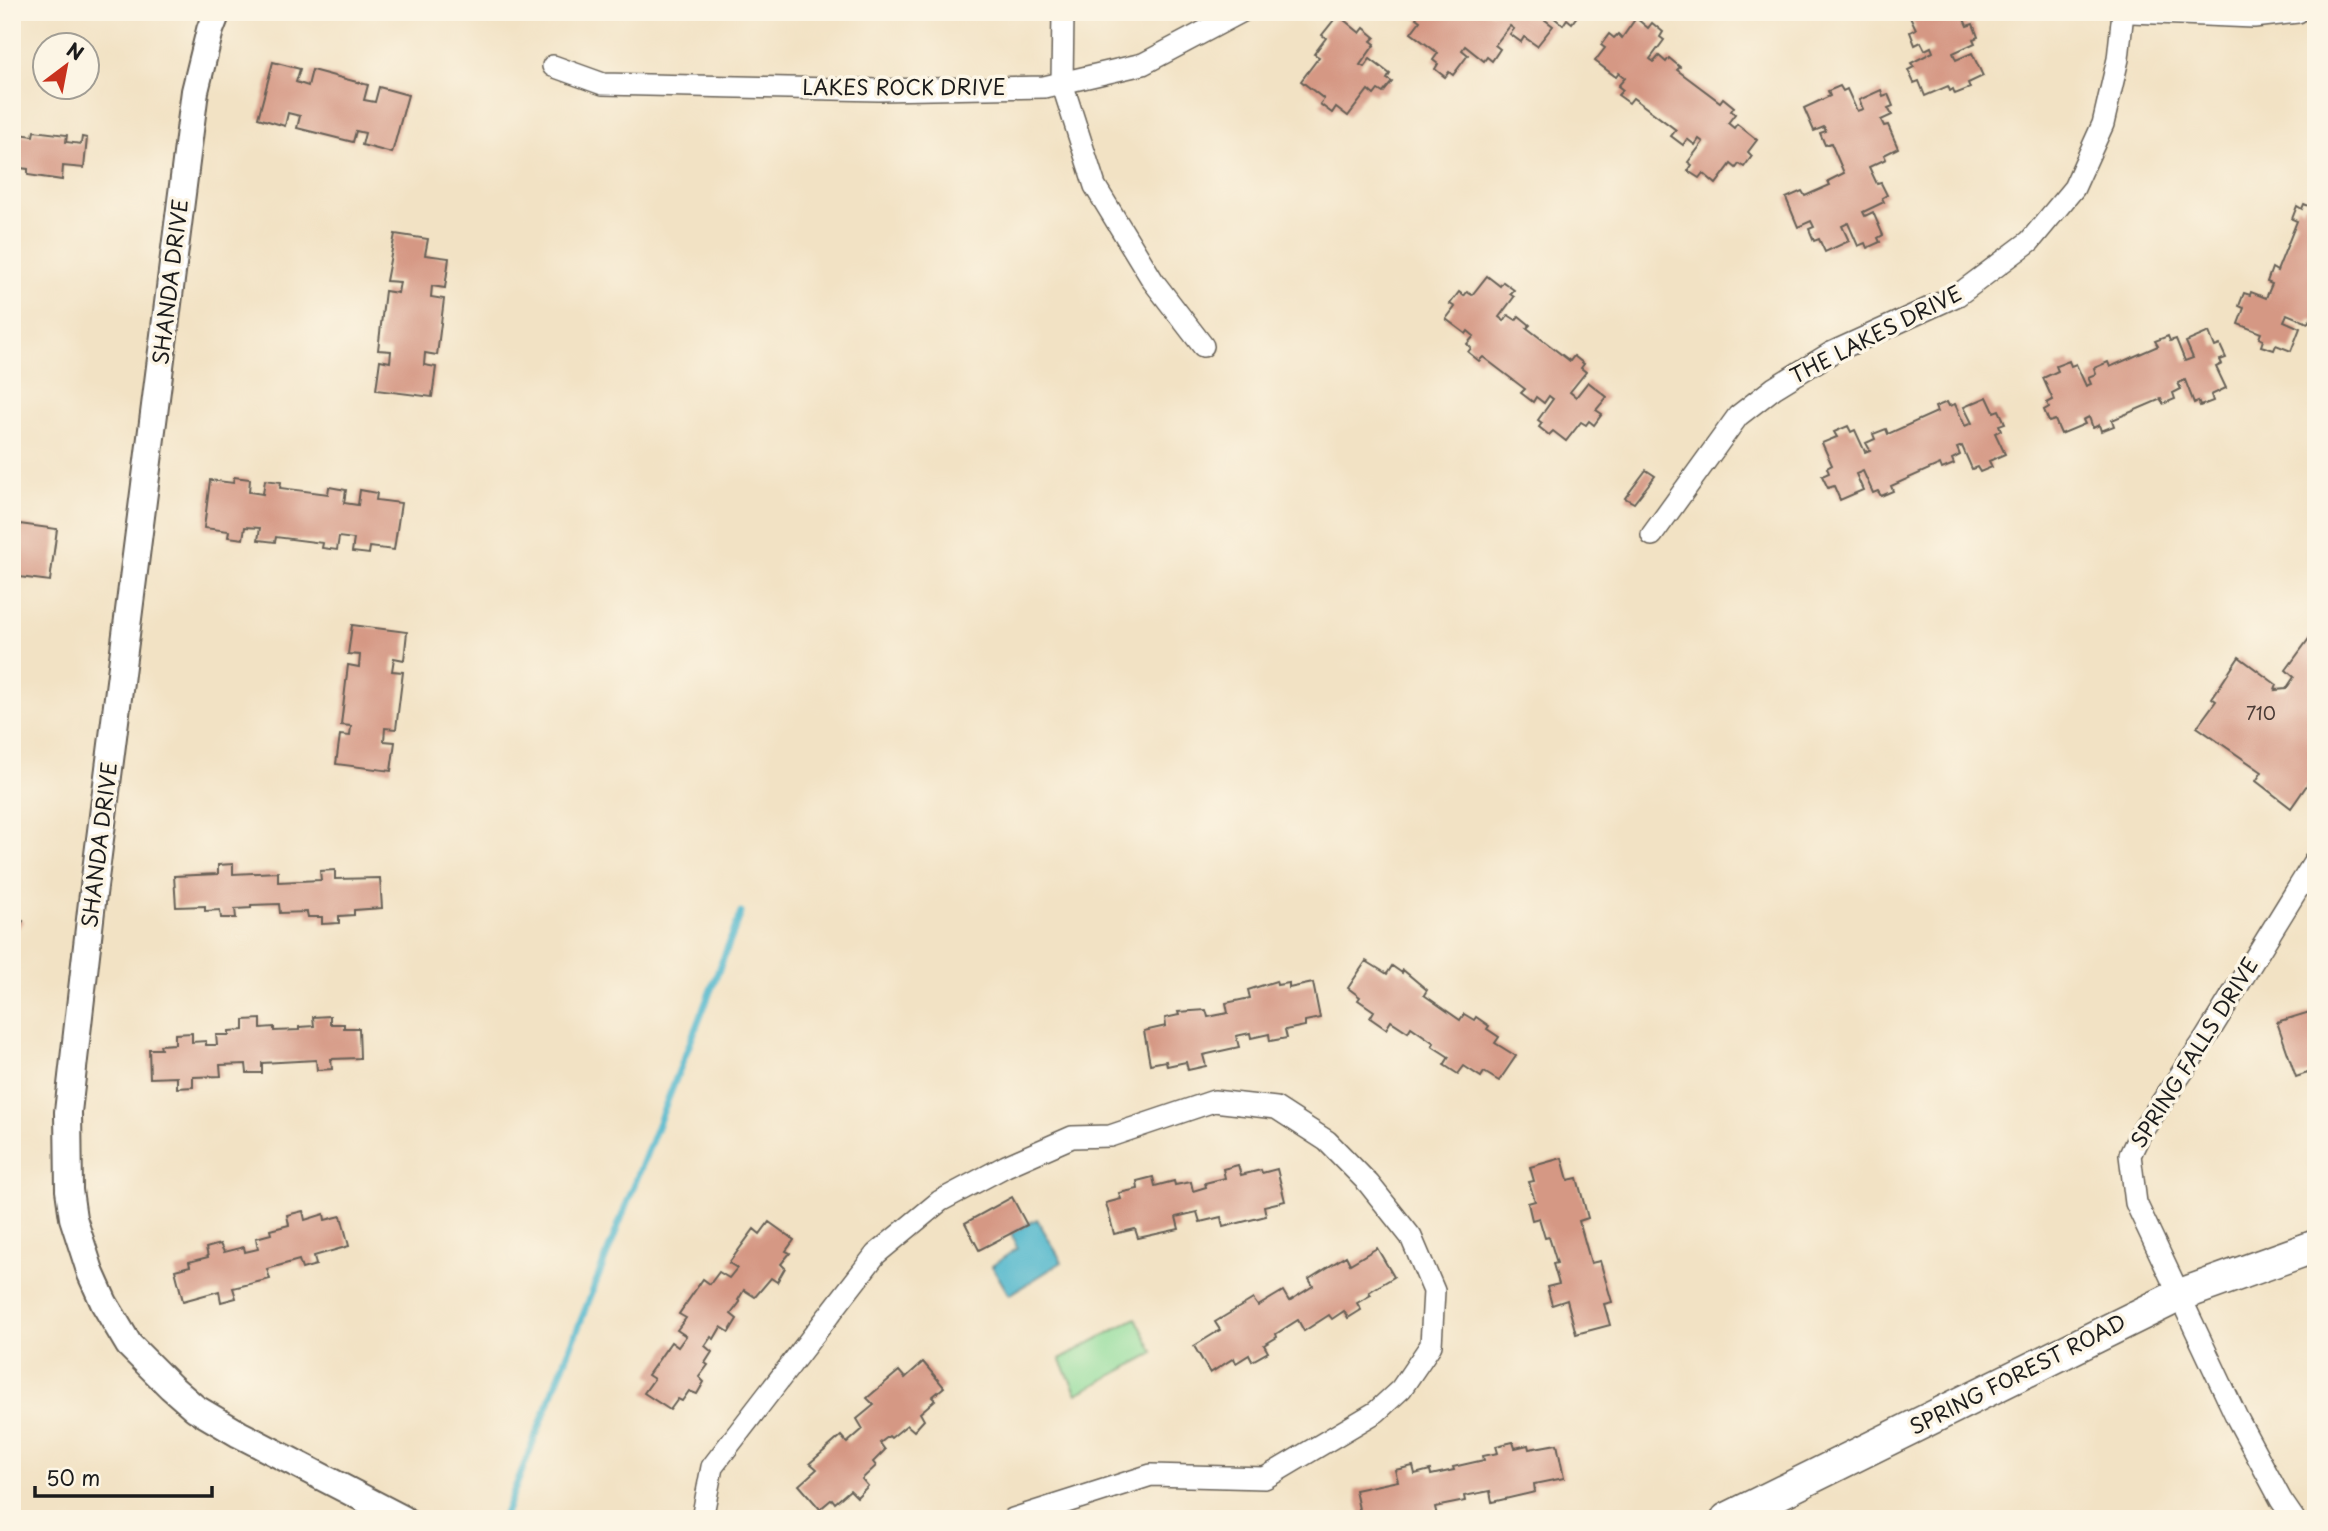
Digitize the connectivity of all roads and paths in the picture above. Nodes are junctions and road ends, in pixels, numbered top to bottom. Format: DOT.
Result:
graph roads {
  1 [pos="217,12"];
  2 [pos="1063,12"];
  3 [pos="1241,12"];
  4 [pos="2123,12"];
  5 [pos="2132,12"];
  6 [pos="2298,12"];
  7 [pos="553,66"];
  8 [pos="1062,83"];
  9 [pos="1203,346"];
  10 [pos="1652,535"];
  11 [pos="2316,859"];
  12 [pos="2316,1245"];
  13 [pos="2180,1295"];
  14 [pos="403,1519"];
  15 [pos="702,1519"];
  16 [pos="1013,1519"];
  17 [pos="1727,1519"];
  18 [pos="2294,1519"];
  1 -- 14 [label="street, SHANDA DRIVE"];
  2 -- 8 [label="street"];
  3 -- 8 [label="street, LAKES ROCK DRIVE"];
  4 -- 10 [label="street, THE LAKES DRIVE"];
  5 -- 6 [label="street"];
  7 -- 8 [label="street, LAKES ROCK DRIVE"];
  8 -- 9 [label="street"];
  11 -- 13 [label="street, SPRING FALLS DRIVE"];
  12 -- 13 [label="main road, SPRING FOREST ROAD"];
  13 -- 17 [label="main road, SPRING FOREST ROAD"];
  13 -- 18 [label="street, SPRING FALLS DRIVE"];
  15 -- 16 [label="street"];
}
